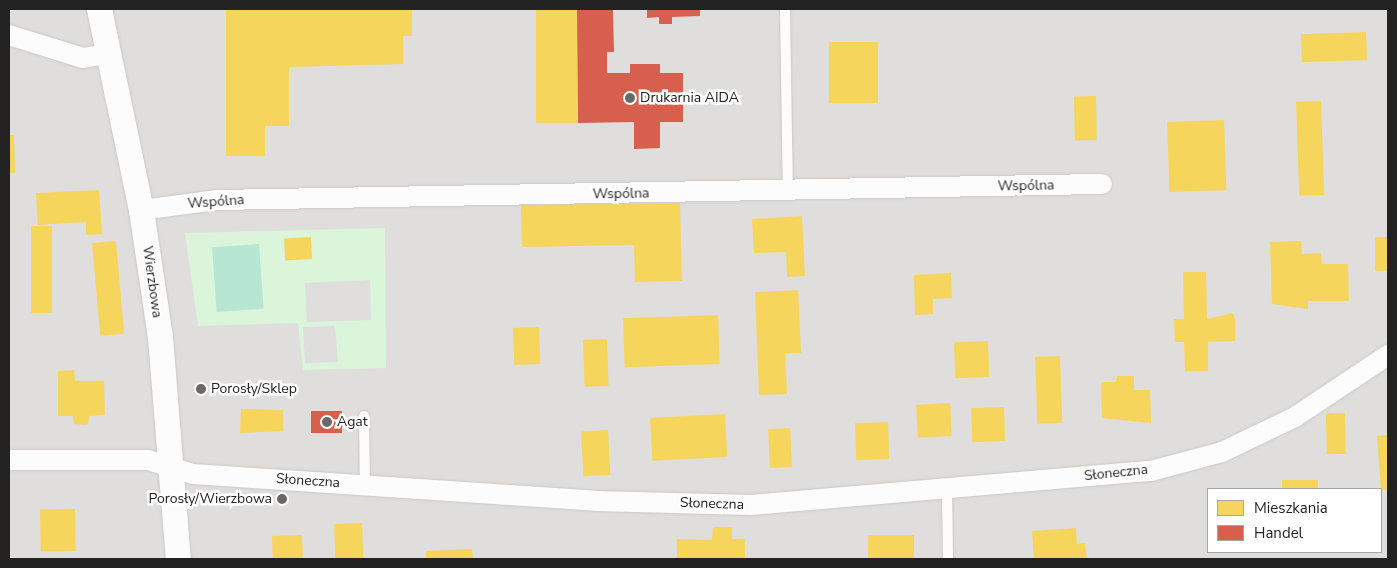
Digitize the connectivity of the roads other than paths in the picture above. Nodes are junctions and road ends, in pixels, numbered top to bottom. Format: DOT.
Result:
graph roads {
  1 [pos="99,9"];
  2 [pos="785,9"];
  3 [pos="9,35"];
  4 [pos="110,53"];
  5 [pos="1102,184"];
  6 [pos="788,192"];
  7 [pos="141,210"];
  8 [pos="1388,355"];
  9 [pos="364,416"];
  10 [pos="9,460"];
  11 [pos="173,468"];
  12 [pos="365,485"];
  13 [pos="947,489"];
  14 [pos="178,559"];
  15 [pos="948,559"];
  1 -- 4 [label="street, Wierzbowa"];
  2 -- 6 [label="lane"];
  3 -- 4 [label="street"];
  4 -- 7 [label="street, Wierzbowa"];
  5 -- 6 [label="street, Wspólna"];
  6 -- 7 [label="street, Wspólna"];
  7 -- 11 [label="street, Wierzbowa"];
  8 -- 13 [label="street, Słoneczna"];
  9 -- 12 [label="lane"];
  10 -- 11 [label="street, Słoneczna"];
  11 -- 12 [label="street, Słoneczna"];
  11 -- 14 [label="street, Wierzbowa"];
  12 -- 13 [label="street, Słoneczna"];
  13 -- 15 [label="lane"];
}
